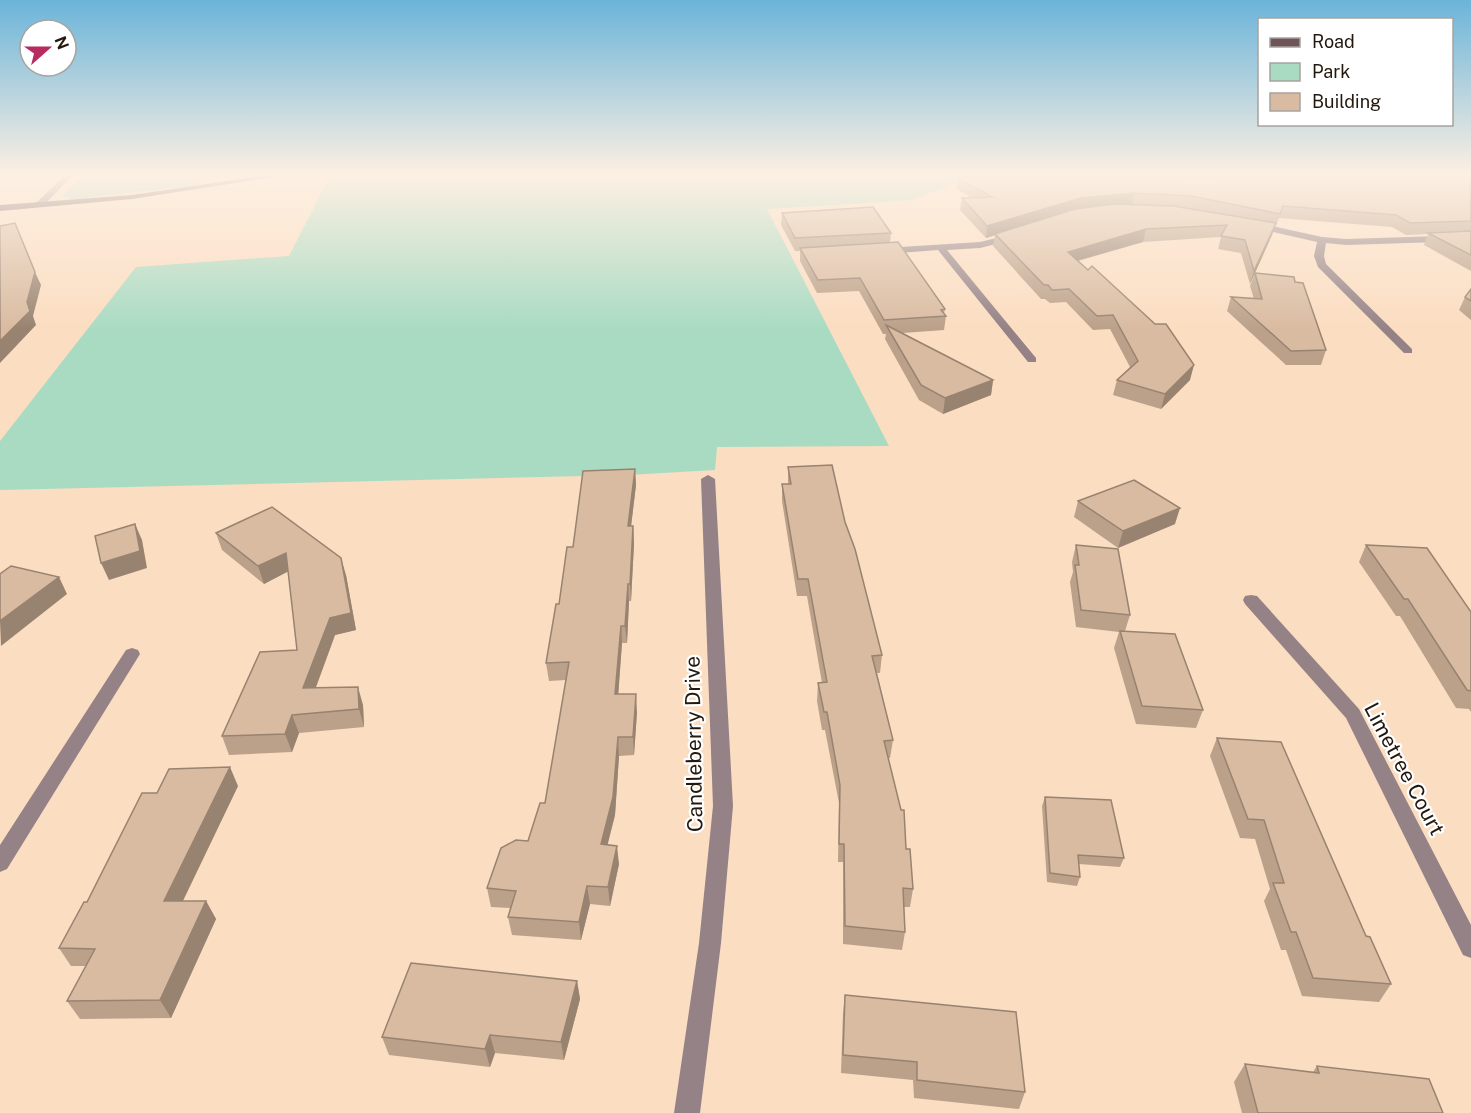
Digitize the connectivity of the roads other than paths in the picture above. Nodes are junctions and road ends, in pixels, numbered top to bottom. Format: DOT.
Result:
graph roads {
  1 [pos="1258,226"];
  2 [pos="1018,235"];
  3 [pos="1471,238"];
  4 [pos="1322,240"];
  5 [pos="941,248"];
  6 [pos="875,252"];
  7 [pos="1408,351"];
  8 [pos="1032,360"];
  9 [pos="708,479"];
  10 [pos="1251,600"];
  11 [pos="132,654"];
  12 [pos="0,863"];
  13 [pos="1471,948"];
  14 [pos="687,1113"];
  1 -- 4 [label="street"];
  2 -- 5 [label="street"];
  3 -- 4 [label="street"];
  4 -- 7 [label="street"];
  5 -- 6 [label="street"];
  5 -- 8 [label="street"];
  9 -- 14 [label="street, Candleberry Drive"];
  10 -- 13 [label="street, Limetree Court"];
  11 -- 12 [label="street"];
}
